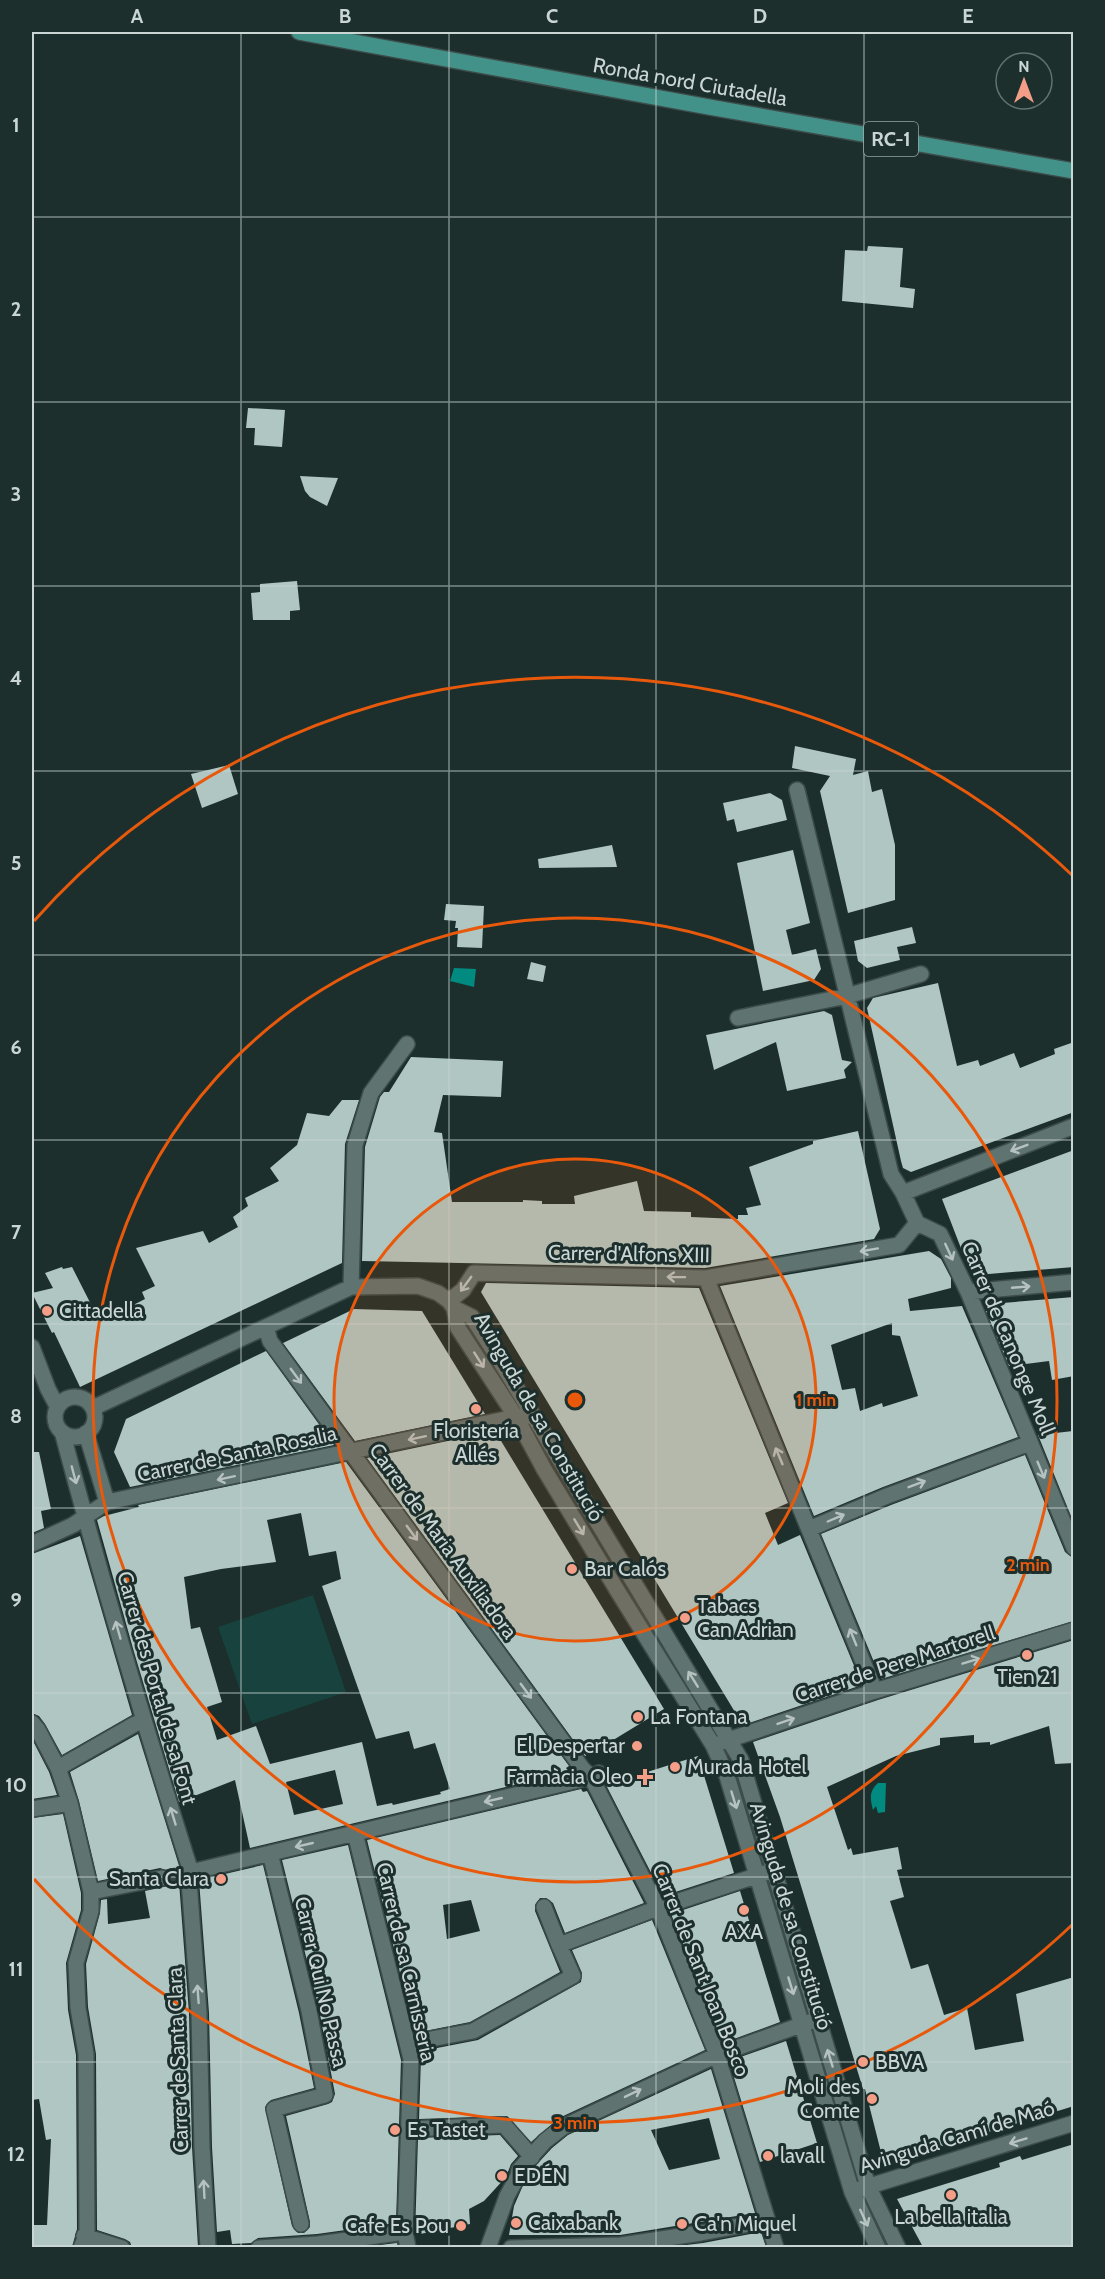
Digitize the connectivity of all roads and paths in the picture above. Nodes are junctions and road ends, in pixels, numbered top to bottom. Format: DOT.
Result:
graph roads {
  1 [pos="299,32"];
  2 [pos="1074,171"];
  3 [pos="797,790"];
  4 [pos="921,974"];
  5 [pos="847,996"];
  6 [pos="738,1018"];
  7 [pos="407,1044"];
  8 [pos="1074,1126"];
  9 [pos="903,1193"];
  10 [pos="917,1223"];
  11 [pos="705,1278"];
  12 [pos="1074,1282"];
  13 [pos="351,1287"];
  14 [pos="968,1292"];
  15 [pos="452,1305"];
  16 [pos="266,1327"];
  17 [pos="32,1347"];
  18 [pos="57,1406"];
  19 [pos="93,1408"];
  20 [pos="516,1416"];
  21 [pos="86,1433"];
  22 [pos="63,1435"];
  23 [pos="1030,1443"];
  24 [pos="351,1452"];
  25 [pos="557,1455"];
  26 [pos="107,1503"];
  27 [pos="85,1516"];
  28 [pos="810,1529"];
  29 [pos="32,1544"];
  30 [pos="1074,1548"];
  31 [pos="1074,1630"];
  32 [pos="875,1691"];
  33 [pos="144,1721"];
  34 [pos="32,1723"];
  35 [pos="730,1740"];
  36 [pos="709,1747"];
  37 [pos="58,1767"];
  38 [pos="595,1775"];
  39 [pos="70,1803"];
  40 [pos="32,1809"];
  41 [pos="355,1833"];
  42 [pos="270,1853"];
  43 [pos="774,1871"];
  44 [pos="191,1872"];
  45 [pos="757,1876"];
  46 [pos="162,1878"];
  47 [pos="90,1892"];
  48 [pos="544,1907"];
  49 [pos="658,1908"];
  50 [pos="559,1945"];
  51 [pos="818,2019"];
  52 [pos="802,2024"];
  53 [pos="431,2039"];
  54 [pos="717,2055"];
  55 [pos="1074,2123"];
  56 [pos="408,2128"];
  57 [pos="532,2157"];
  58 [pos="868,2186"];
  59 [pos="852,2192"];
  60 [pos="763,2221"];
  61 [pos="301,2224"];
  62 [pos="406,2241"];
  63 [pos="82,2242"];
  64 [pos="874,2246"];
  65 [pos="122,2247"];
  66 [pos="208,2247"];
  67 [pos="259,2247"];
  68 [pos="488,2247"];
  69 [pos="511,2247"];
  70 [pos="776,2247"];
  71 [pos="898,2247"];
  1 -- 2 [label="main road, Ronda nord Ciutadella / RC-1"];
  3 -- 5 [label="street"];
  4 -- 5 [label="street"];
  5 -- 6 [label="street"];
  5 -- 9 [label="street"];
  7 -- 13 [label="street"];
  8 -- 9 [label="street, one-way"];
  9 -- 10 [label="street"];
  10 -- 11 [label="street, Carrer d'Alfons XIII, one-way"];
  10 -- 14 [label="street, Carrer de Canonge Moll, one-way"];
  11 -- 15 [label="street, Carrer d'Alfons XIII, one-way"];
  28 -- 11 [label="street, one-way"];
  14 -- 12 [label="street, one-way"];
  13 -- 15 [label="street"];
  13 -- 16 [label="street"];
  14 -- 23 [label="street, Carrer de Canonge Moll"];
  15 -- 20 [label="street, Avinguda de sa Constitució, one-way"];
  15 -- 25 [label="street, Avinguda de sa Constitució"];
  16 -- 19 [label="street"];
  16 -- 24 [label="street, Carrer de Maria Auxiliadora, one-way"];
  17 -- 18 [label="street"];
  18 -- 19 [label="street"];
  18 -- 22 [label="street"];
  19 -- 21 [label="street"];
  20 -- 24 [label="street, Carrer de Santa Rosalia, one-way"];
  20 -- 25 [label="street"];
  20 -- 36 [label="street, Avinguda de sa Constitució, one-way"];
  21 -- 22 [label="street"];
  21 -- 26 [label="street"];
  22 -- 27 [label="street, Carrer des Portal de sa Font, one-way"];
  28 -- 23 [label="street, one-way"];
  23 -- 30 [label="street, Carrer de Canonge Moll, one-way"];
  24 -- 26 [label="street, Carrer de Santa Rosalia, one-way"];
  24 -- 38 [label="street, Carrer de Maria Auxiliadora, one-way"];
  35 -- 25 [label="street, Avinguda de sa Constitució, one-way"];
  26 -- 27 [label="street, Carrer de Santa Rosalia"];
  27 -- 29 [label="street, Carrer de Santa Rosalia"];
  33 -- 27 [label="street, Carrer des Portal de sa Font, one-way"];
  32 -- 28 [label="street, one-way"];
  32 -- 31 [label="street, Carrer de Pere Martorell, one-way"];
  35 -- 32 [label="street, Carrer de Pere Martorell, one-way"];
  33 -- 37 [label="street"];
  44 -- 33 [label="street, Carrer des Portal de sa Font, one-way"];
  34 -- 37 [label="street"];
  35 -- 36 [label="street, Carrer de Pere Martorell"];
  35 -- 43 [label="street, Avinguda de sa Constitució"];
  36 -- 45 [label="street, Avinguda de sa Constitució, one-way"];
  37 -- 39 [label="street"];
  38 -- 41 [label="street, one-way"];
  38 -- 49 [label="street, Carrer de Sant Joan Bosco"];
  39 -- 40 [label="street"];
  39 -- 47 [label="street"];
  41 -- 42 [label="street, one-way"];
  41 -- 56 [label="street, Carrer de sa Carnisseria"];
  42 -- 44 [label="street"];
  42 -- 61 [label="street, Carrer Qui No Passa"];
  43 -- 45 [label="street"];
  43 -- 51 [label="street, Avinguda de sa Constitució"];
  66 -- 44 [label="street, Carrer de Santa Clara, one-way"];
  45 -- 49 [label="street"];
  45 -- 52 [label="street, Avinguda de sa Constitució, one-way"];
  46 -- 47 [label="street"];
  47 -- 63 [label="street"];
  48 -- 50 [label="street"];
  49 -- 50 [label="street"];
  49 -- 54 [label="street, Carrer de Sant Joan Bosco"];
  50 -- 53 [label="street"];
  51 -- 52 [label="street"];
  58 -- 51 [label="street, Avinguda de sa Constitució, one-way"];
  52 -- 54 [label="street"];
  52 -- 59 [label="street, Avinguda de sa Constitució"];
  57 -- 54 [label="street, one-way"];
  54 -- 60 [label="street, Carrer de Sant Joan Bosco"];
  55 -- 58 [label="street, Avinguda Camí de Maó, one-way"];
  56 -- 57 [label="street"];
  56 -- 62 [label="street, Carrer de sa Carnisseria"];
  57 -- 68 [label="street"];
  58 -- 59 [label="street, Avinguda Camí de Maó"];
  58 -- 71 [label="street, Avinguda de sa Constitució"];
  59 -- 64 [label="street, Avinguda de sa Constitució, one-way"];
  60 -- 69 [label="street"];
  60 -- 70 [label="street, Carrer de Sant Joan Bosco"];
  62 -- 67 [label="street"];
  63 -- 65 [label="street"];
}
